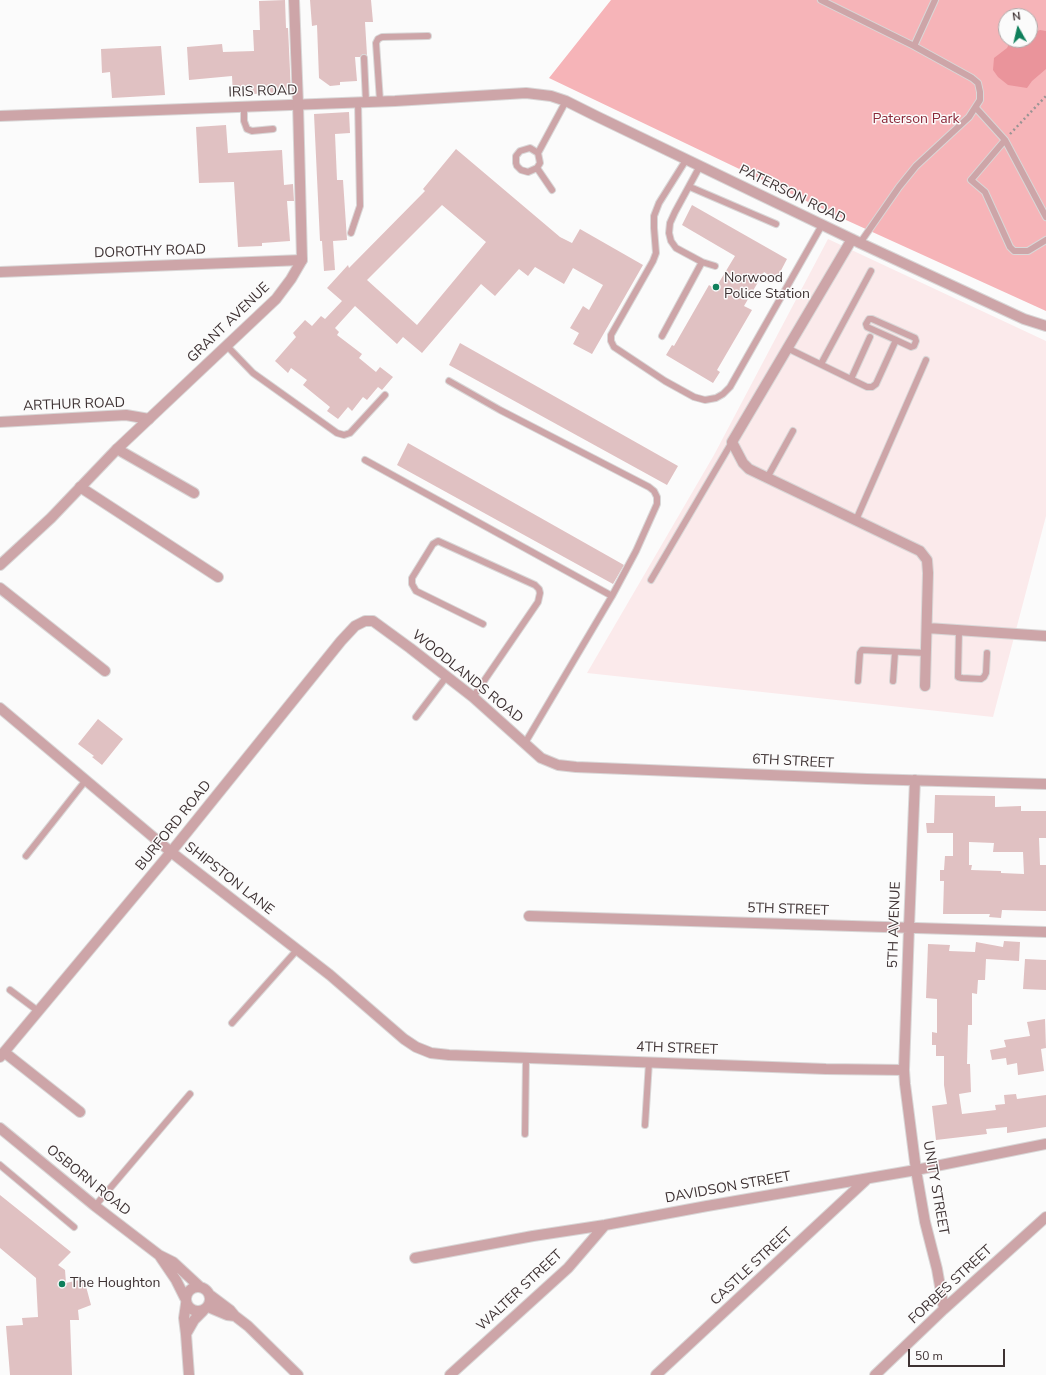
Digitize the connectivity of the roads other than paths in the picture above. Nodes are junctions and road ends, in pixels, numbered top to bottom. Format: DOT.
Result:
graph roads {
  1 [pos="294,0"];
  2 [pos="820,0"];
  3 [pos="935,0"];
  4 [pos="428,36"];
  5 [pos="914,46"];
  6 [pos="364,58"];
  7 [pos="526,93"];
  8 [pos="566,101"];
  9 [pos="362,102"];
  10 [pos="380,102"];
  11 [pos="298,104"];
  12 [pos="244,106"];
  13 [pos="976,108"];
  14 [pos="0,116"];
  15 [pos="273,129"];
  16 [pos="1005,140"];
  17 [pos="538,153"];
  18 [pos="686,160"];
  19 [pos="700,166"];
  20 [pos="537,168"];
  21 [pos="690,187"];
  22 [pos="552,190"];
  23 [pos="1046,217"];
  24 [pos="776,224"];
  25 [pos="822,225"];
  26 [pos="351,233"];
  27 [pos="1046,240"];
  28 [pos="856,241"];
  29 [pos="302,260"];
  30 [pos="702,262"];
  31 [pos="715,266"];
  32 [pos="871,271"];
  33 [pos="0,272"];
  34 [pos="1046,326"];
  35 [pos="662,336"];
  36 [pos="870,337"];
  37 [pos="896,340"];
  38 [pos="227,346"];
  39 [pos="787,348"];
  40 [pos="926,360"];
  41 [pos="821,364"];
  42 [pos="851,379"];
  43 [pos="448,381"];
  44 [pos="385,395"];
  45 [pos="149,419"];
  46 [pos="0,422"];
  47 [pos="793,432"];
  48 [pos="732,442"];
  49 [pos="117,449"];
  50 [pos="365,460"];
  51 [pos="768,478"];
  52 [pos="80,487"];
  53 [pos="194,493"];
  54 [pos="856,520"];
  55 [pos="0,565"];
  56 [pos="218,577"];
  57 [pos="651,580"];
  58 [pos="0,588"];
  59 [pos="612,596"];
  60 [pos="373,621"];
  61 [pos="483,624"];
  62 [pos="927,628"];
  63 [pos="959,630"];
  64 [pos="1046,636"];
  65 [pos="895,652"];
  66 [pos="926,653"];
  67 [pos="988,653"];
  68 [pos="105,670"];
  69 [pos="446,676"];
  70 [pos="858,681"];
  71 [pos="893,681"];
  72 [pos="925,686"];
  73 [pos="473,697"];
  74 [pos="0,708"];
  75 [pos="416,717"];
  76 [pos="524,743"];
  77 [pos="541,758"];
  78 [pos="86,780"];
  79 [pos="915,780"];
  80 [pos="1046,784"];
  81 [pos="171,852"];
  82 [pos="26,856"];
  83 [pos="530,916"];
  84 [pos="908,927"];
  85 [pos="1046,932"];
  86 [pos="297,950"];
  87 [pos="10,990"];
  88 [pos="38,1011"];
  89 [pos="232,1023"];
  90 [pos="2,1054"];
  91 [pos="449,1055"];
  92 [pos="526,1058"];
  93 [pos="649,1062"];
  94 [pos="904,1070"];
  95 [pos="190,1094"];
  96 [pos="80,1112"];
  97 [pos="645,1125"];
  98 [pos="0,1128"];
  99 [pos="525,1134"];
  100 [pos="1046,1144"];
  101 [pos="0,1165"];
  102 [pos="916,1170"];
  103 [pos="867,1179"];
  104 [pos="95,1206"];
  105 [pos="1046,1217"];
  106 [pos="605,1225"];
  107 [pos="74,1227"];
  108 [pos="159,1255"];
  109 [pos="415,1258"];
  110 [pos="200,1287"];
  111 [pos="210,1295"];
  112 [pos="186,1301"];
  113 [pos="206,1309"];
  114 [pos="944,1310"];
  115 [pos="235,1316"];
  116 [pos="186,1334"];
  117 [pos="190,1375"];
  118 [pos="298,1375"];
  119 [pos="450,1375"];
  120 [pos="656,1375"];
  121 [pos="875,1375"];
  1 -- 11 [label="street"];
  2 -- 5 [label="lane"];
  3 -- 5 [label="lane"];
  4 -- 10 [label="lane"];
  5 -- 13 [label="lane"];
  6 -- 9 [label="lane"];
  7 -- 8 [label="street, PATERSON ROAD"];
  7 -- 10 [label="street, IRIS ROAD"];
  8 -- 17 [label="lane"];
  8 -- 18 [label="street, PATERSON ROAD"];
  9 -- 10 [label="street, IRIS ROAD"];
  9 -- 11 [label="street, IRIS ROAD"];
  9 -- 26 [label="lane"];
  11 -- 12 [label="street, IRIS ROAD"];
  11 -- 29 [label="street"];
  12 -- 14 [label="street, IRIS ROAD"];
  12 -- 15 [label="lane"];
  13 -- 16 [label="lane"];
  13 -- 28 [label="lane"];
  16 -- 23 [label="lane"];
  16 -- 27 [label="lane"];
  17 -- 20 [label="lane"];
  17 -- 20 [label="lane"];
  18 -- 19 [label="street, PATERSON ROAD"];
  18 -- 25 [label="lane"];
  19 -- 21 [label="lane"];
  19 -- 25 [label="street, PATERSON ROAD"];
  20 -- 22 [label="lane"];
  21 -- 24 [label="lane"];
  21 -- 30 [label="lane"];
  25 -- 28 [label="street, PATERSON ROAD"];
  28 -- 34 [label="street, PATERSON ROAD"];
  28 -- 39 [label="street"];
  29 -- 33 [label="street, DOROTHY ROAD"];
  29 -- 38 [label="street, GRANT AVENUE"];
  30 -- 31 [label="lane"];
  30 -- 35 [label="lane"];
  32 -- 41 [label="lane"];
  36 -- 42 [label="lane"];
  37 -- 37 [label="lane"];
  37 -- 42 [label="lane"];
  38 -- 44 [label="lane"];
  38 -- 45 [label="street, GRANT AVENUE"];
  39 -- 41 [label="lane"];
  39 -- 48 [label="street"];
  40 -- 54 [label="lane"];
  41 -- 42 [label="lane"];
  43 -- 59 [label="lane"];
  45 -- 46 [label="street, ARTHUR ROAD"];
  45 -- 49 [label="street, GRANT AVENUE"];
  47 -- 51 [label="lane"];
  48 -- 51 [label="street"];
  48 -- 57 [label="lane"];
  49 -- 52 [label="street, GRANT AVENUE"];
  49 -- 53 [label="street"];
  50 -- 59 [label="lane"];
  51 -- 54 [label="street"];
  52 -- 55 [label="street, GRANT AVENUE"];
  52 -- 56 [label="street"];
  54 -- 62 [label="street"];
  58 -- 68 [label="street"];
  59 -- 76 [label="lane"];
  60 -- 69 [label="street, WOODLANDS ROAD"];
  60 -- 81 [label="street, BURFORD ROAD"];
  61 -- 73 [label="lane"];
  62 -- 63 [label="street"];
  62 -- 66 [label="street"];
  63 -- 64 [label="street"];
  63 -- 67 [label="lane"];
  65 -- 66 [label="lane"];
  65 -- 70 [label="lane"];
  65 -- 71 [label="lane"];
  66 -- 72 [label="street"];
  69 -- 73 [label="street, WOODLANDS ROAD"];
  69 -- 75 [label="lane"];
  73 -- 76 [label="street, WOODLANDS ROAD"];
  74 -- 78 [label="street, SHIPSTON LANE"];
  76 -- 77 [label="street, WOODLANDS ROAD"];
  77 -- 79 [label="street, 6TH STREET"];
  78 -- 81 [label="street, SHIPSTON LANE"];
  78 -- 82 [label="lane"];
  79 -- 80 [label="street, 6TH STREET"];
  79 -- 84 [label="street, 5TH AVENUE"];
  81 -- 86 [label="street, SHIPSTON LANE"];
  81 -- 88 [label="street, BURFORD ROAD"];
  83 -- 84 [label="street, 5TH STREET"];
  84 -- 85 [label="street, 5TH STREET"];
  84 -- 94 [label="street, 5TH AVENUE"];
  86 -- 89 [label="lane"];
  86 -- 91 [label="street, SHIPSTON LANE"];
  87 -- 88 [label="lane"];
  88 -- 90 [label="street, BURFORD ROAD"];
  90 -- 96 [label="street"];
  91 -- 92 [label="street, 4TH STREET"];
  92 -- 93 [label="street, 4TH STREET"];
  92 -- 99 [label="lane"];
  93 -- 94 [label="street, 4TH STREET"];
  93 -- 97 [label="lane"];
  94 -- 102 [label="street, UNITY STREET"];
  95 -- 104 [label="lane"];
  98 -- 104 [label="street, OSBORN ROAD"];
  100 -- 102 [label="street, DAVIDSON STREET"];
  101 -- 107 [label="lane"];
  102 -- 103 [label="street, DAVIDSON STREET"];
  102 -- 114 [label="street, UNITY STREET"];
  103 -- 106 [label="street, DAVIDSON STREET"];
  103 -- 120 [label="street, CASTLE STREET"];
  104 -- 108 [label="street, OSBORN ROAD"];
  105 -- 114 [label="street, FORBES STREET"];
  106 -- 109 [label="street, DAVIDSON STREET"];
  106 -- 119 [label="street, WALTER STREET"];
  108 -- 110 [label="street, OSBORN ROAD"];
  108 -- 112 [label="street, OSBORN ROAD"];
  110 -- 111 [label="street"];
  110 -- 112 [label="street"];
  111 -- 113 [label="street"];
  111 -- 115 [label="street"];
  112 -- 113 [label="street"];
  112 -- 116 [label="street"];
  113 -- 115 [label="street"];
  113 -- 116 [label="street"];
  114 -- 121 [label="street, FORBES STREET"];
  115 -- 118 [label="street"];
  116 -- 117 [label="street"];
}
